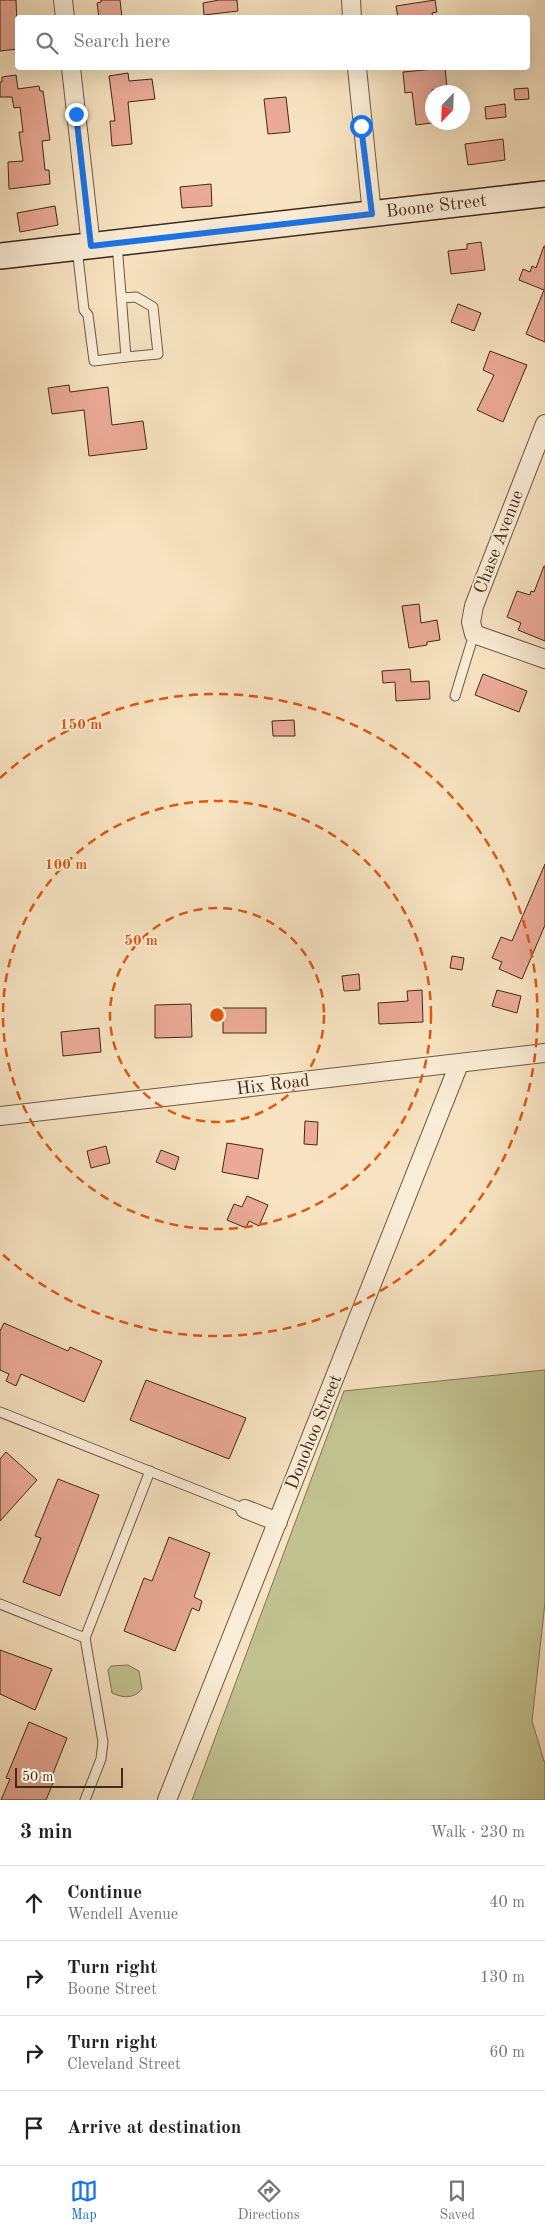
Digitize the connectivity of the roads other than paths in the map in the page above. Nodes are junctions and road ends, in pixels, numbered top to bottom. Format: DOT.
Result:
graph roads {
  1 [pos="63,0"];
  2 [pos="350,0"];
  3 [pos="65,15"];
  4 [pos="352,15"];
  5 [pos="72,70"];
  6 [pos="357,70"];
  7 [pos="545,194"];
  8 [pos="372,214"];
  9 [pos="117,243"];
  10 [pos="84,246"];
  11 [pos="0,256"];
  12 [pos="122,298"];
  13 [pos="126,357"];
  14 [pos="545,424"];
  15 [pos="474,634"];
  16 [pos="545,659"];
  17 [pos="455,696"];
  18 [pos="543,1049"];
  19 [pos="459,1064"];
  20 [pos="0,1116"];
  21 [pos="0,1412"];
  22 [pos="150,1471"];
  23 [pos="245,1509"];
  24 [pos="278,1522"];
  25 [pos="0,1604"];
  26 [pos="85,1638"];
  27 [pos="85,1800"];
  28 [pos="167,1800"];
  1 -- 3 [label="street"];
  2 -- 4 [label="street"];
  5 -- 10 [label="street"];
  6 -- 8 [label="street"];
  7 -- 8 [label="street, Boone Street"];
  8 -- 9 [label="street, Boone Street"];
  9 -- 10 [label="street, Boone Street"];
  9 -- 12 [label="lane"];
  10 -- 11 [label="street, Boone Street"];
  10 -- 13 [label="lane"];
  12 -- 13 [label="lane"];
  12 -- 13 [label="lane"];
  14 -- 15 [label="street, Chase Avenue"];
  15 -- 16 [label="street"];
  15 -- 17 [label="lane"];
  18 -- 19 [label="street, Hix Road"];
  19 -- 20 [label="street, Hix Road"];
  19 -- 24 [label="street, Donohoo Street"];
  21 -- 22 [label="lane"];
  22 -- 23 [label="lane"];
  22 -- 26 [label="lane"];
  23 -- 24 [label="street"];
  24 -- 28 [label="street, Donohoo Street"];
  25 -- 26 [label="lane"];
  26 -- 27 [label="lane"];
}
